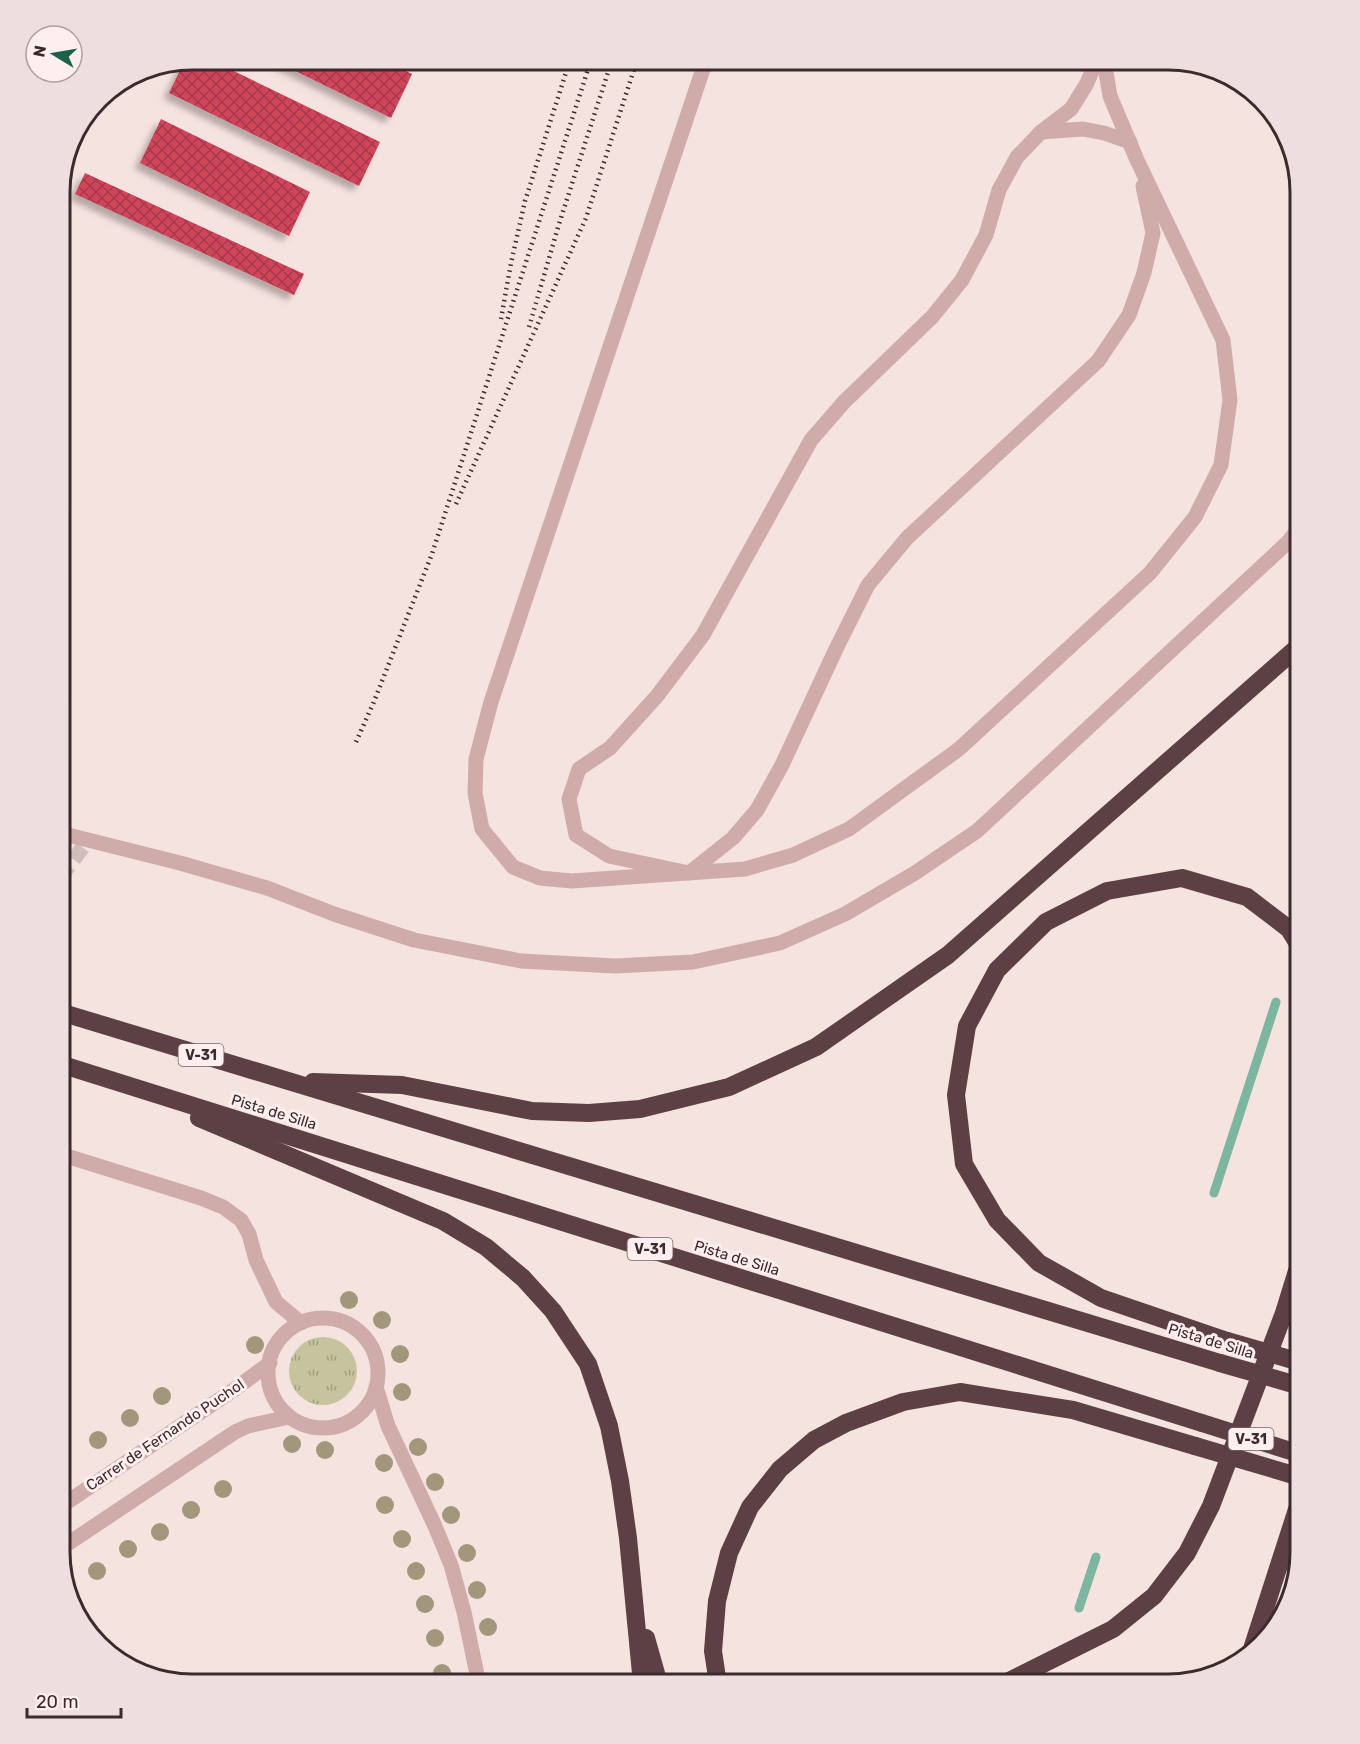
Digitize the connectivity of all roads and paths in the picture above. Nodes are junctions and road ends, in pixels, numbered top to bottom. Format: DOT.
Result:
graph roads {
  1 [pos="702,71"];
  2 [pos="1092,71"];
  3 [pos="1106,71"];
  4 [pos="1041,132"];
  5 [pos="1130,142"];
  6 [pos="1137,160"];
  7 [pos="1290,540"];
  8 [pos="1290,654"];
  9 [pos="71,836"];
  10 [pos="689,873"];
  11 [pos="1290,930"];
  12 [pos="70,1015"];
  13 [pos="70,1067"];
  14 [pos="98,1075"];
  15 [pos="290,1082"];
  16 [pos="70,1157"];
  17 [pos="1290,1294"];
  18 [pos="301,1323"];
  19 [pos="1290,1359"];
  20 [pos="270,1363"];
  21 [pos="1290,1383"];
  22 [pos="376,1387"];
  23 [pos="289,1417"];
  24 [pos="1290,1451"];
  25 [pos="1290,1474"];
  26 [pos="70,1500"];
  27 [pos="1290,1531"];
  28 [pos="70,1542"];
  29 [pos="632,1590"];
  30 [pos="1257,1634"];
  31 [pos="477,1674"];
  32 [pos="641,1674"];
  33 [pos="656,1674"];
  34 [pos="717,1674"];
  35 [pos="1023,1674"];
  1 -- 10 [label="street"];
  2 -- 4 [label="street"];
  3 -- 5 [label="street"];
  4 -- 5 [label="street"];
  4 -- 10 [label="street"];
  5 -- 6 [label="street"];
  6 -- 10 [label="street"];
  6 -- 10 [label="street"];
  7 -- 9 [label="street"];
  8 -- 15 [label="highway"];
  11 -- 19 [label="highway, bridge"];
  12 -- 15 [label="highway, Pista de Silla / V-31"];
  13 -- 14 [label="highway, Pista de Silla / V-31"];
  14 -- 24 [label="highway, Pista de Silla / V-31, bridge"];
  14 -- 29 [label="highway"];
  15 -- 21 [label="highway, Pista de Silla / V-31, bridge"];
  16 -- 18 [label="street"];
  17 -- 35 [label="highway"];
  18 -- 20 [label="street"];
  18 -- 22 [label="street"];
  20 -- 23 [label="street"];
  20 -- 26 [label="street, Carrer de Fernando Puchol"];
  22 -- 23 [label="street"];
  22 -- 31 [label="street"];
  23 -- 28 [label="street"];
  25 -- 34 [label="highway, bridge"];
  27 -- 30 [label="highway"];
  29 -- 32 [label="highway"];
  29 -- 33 [label="highway"];
}
